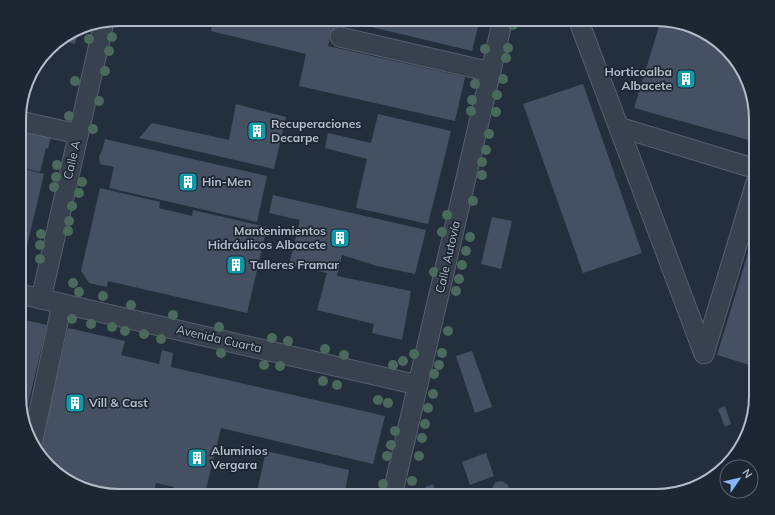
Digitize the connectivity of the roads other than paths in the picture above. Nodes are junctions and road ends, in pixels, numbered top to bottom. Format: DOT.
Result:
graph roads {
  1 [pos="501,26"];
  2 [pos="581,26"];
  3 [pos="103,28"];
  4 [pos="340,37"];
  5 [pos="491,72"];
  6 [pos="26,122"];
  7 [pos="619,127"];
  8 [pos="78,134"];
  9 [pos="749,167"];
  10 [pos="749,205"];
  11 [pos="26,295"];
  12 [pos="41,299"];
  13 [pos="62,304"];
  14 [pos="418,385"];
  15 [pos="34,434"];
  16 [pos="394,489"];
  1 -- 5 [label="street, Calle Autovía"];
  2 -- 7 [label="street"];
  3 -- 8 [label="street, Calle A"];
  4 -- 5 [label="street"];
  5 -- 14 [label="street, Calle Autovía"];
  6 -- 8 [label="street"];
  7 -- 9 [label="street"];
  7 -- 10 [label="street"];
  8 -- 12 [label="street, Calle A"];
  11 -- 12 [label="street, Avenida Cuarta"];
  12 -- 13 [label="street, Avenida Cuarta"];
  13 -- 14 [label="street, Avenida Cuarta"];
  13 -- 15 [label="street"];
  14 -- 16 [label="street, Calle Autovía"];
}
